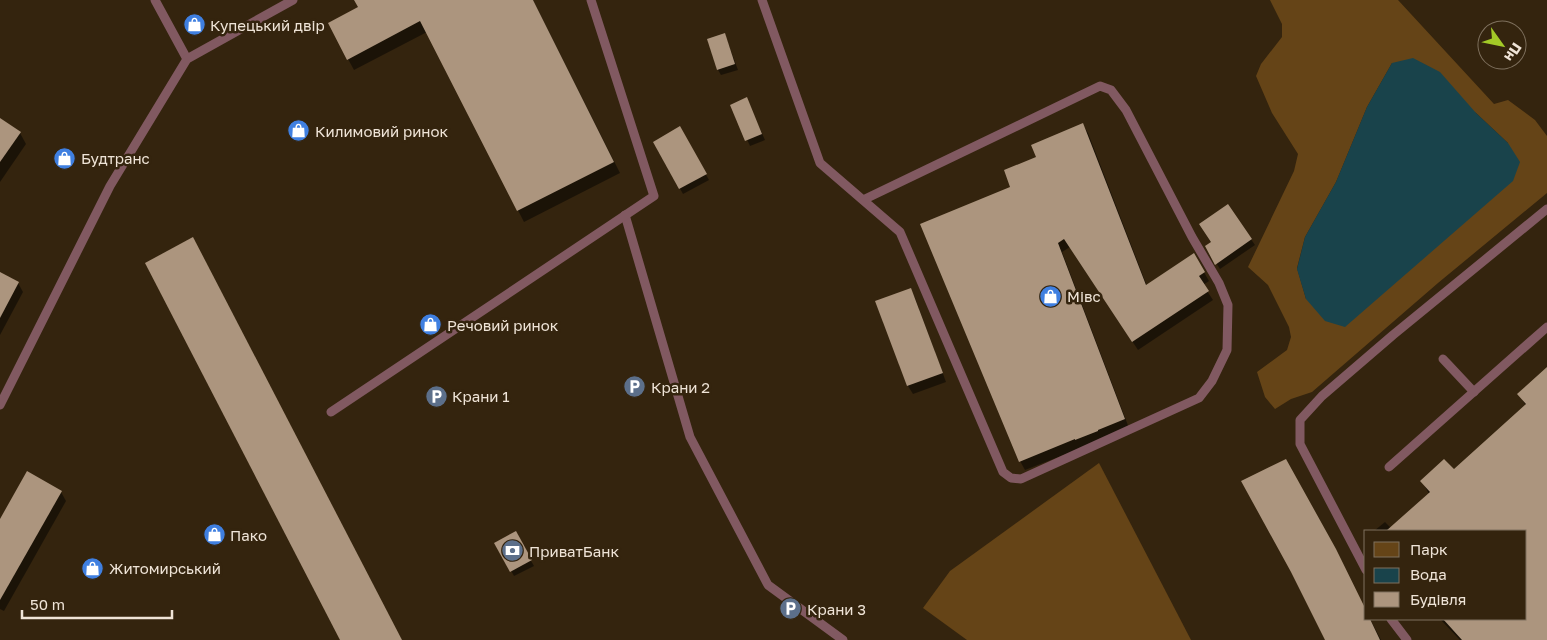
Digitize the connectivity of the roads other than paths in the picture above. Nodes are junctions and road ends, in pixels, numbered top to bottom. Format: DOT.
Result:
graph roads {
  1 [pos="155,0"];
  2 [pos="293,0"];
  3 [pos="591,0"];
  4 [pos="762,0"];
  5 [pos="187,59"];
  6 [pos="863,200"];
  7 [pos="1546,212"];
  8 [pos="625,215"];
  9 [pos="1547,327"];
  10 [pos="1442,359"];
  11 [pos="1474,392"];
  12 [pos="0,405"];
  13 [pos="331,412"];
  14 [pos="1389,467"];
  15 [pos="1364,566"];
  16 [pos="1392,620"];
  17 [pos="843,640"];
  18 [pos="1407,640"];
  1 -- 5 [label="lane"];
  2 -- 5 [label="lane"];
  3 -- 8 [label="lane"];
  4 -- 6 [label="lane"];
  5 -- 12 [label="lane"];
  6 -- 6 [label="lane"];
  7 -- 15 [label="lane"];
  8 -- 13 [label="lane"];
  8 -- 17 [label="lane"];
  9 -- 11 [label="lane"];
  10 -- 11 [label="lane"];
  11 -- 14 [label="lane"];
  16 -- 18 [label="lane"];
}
